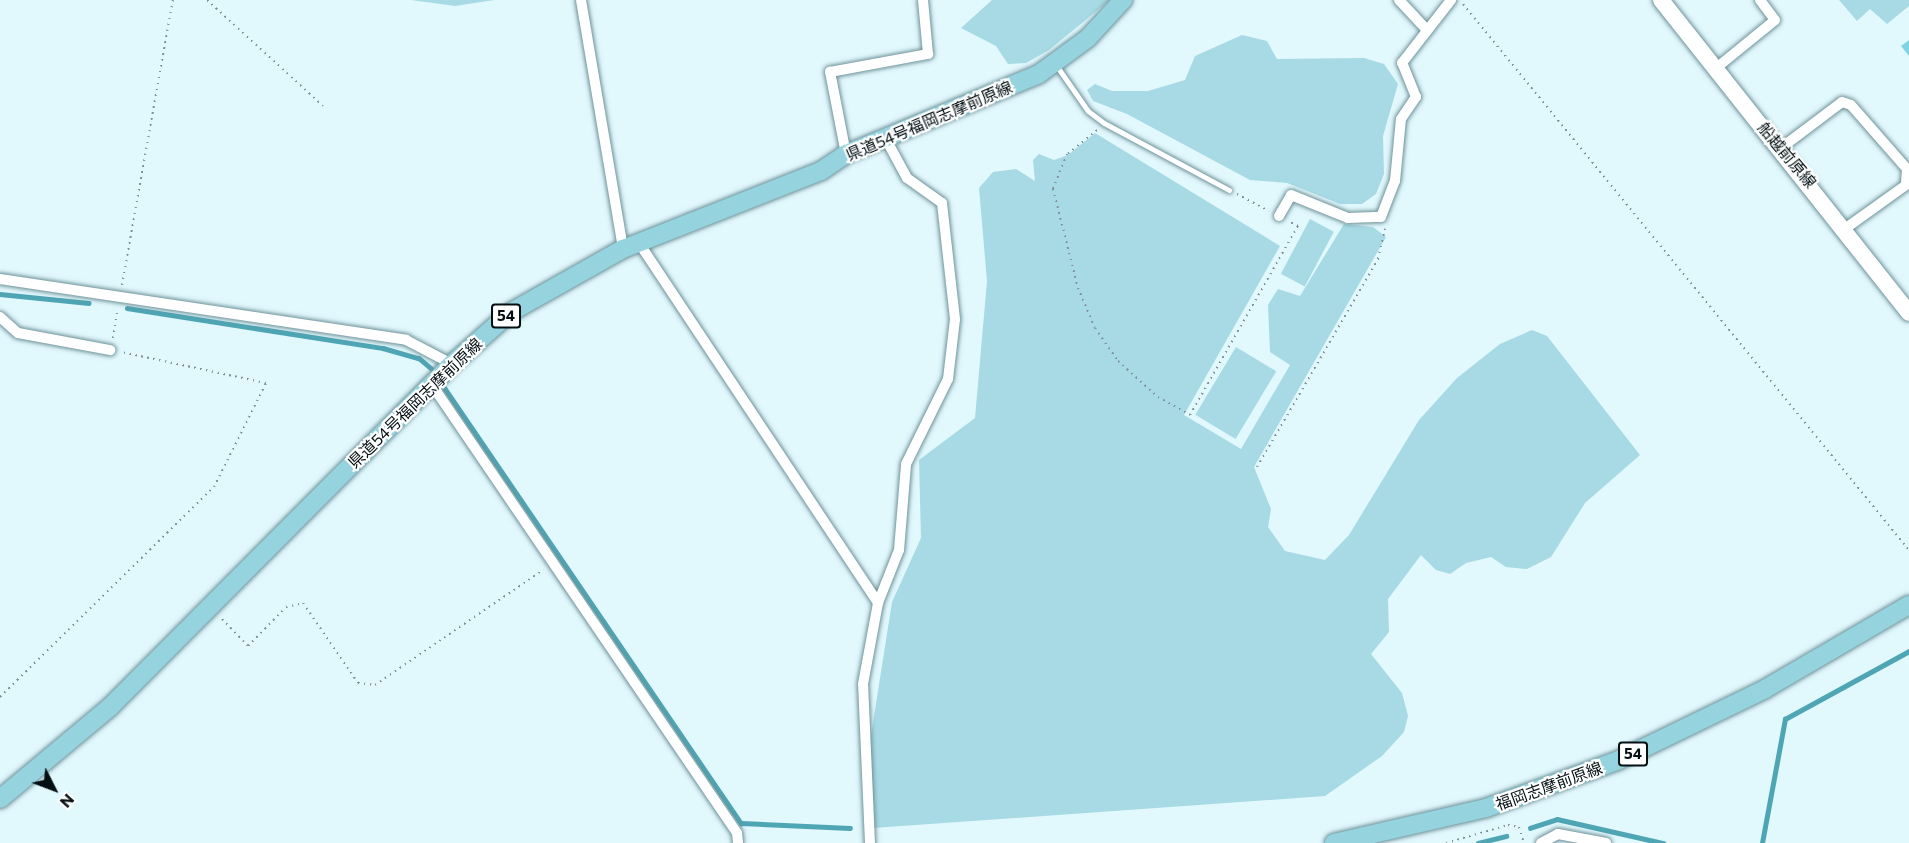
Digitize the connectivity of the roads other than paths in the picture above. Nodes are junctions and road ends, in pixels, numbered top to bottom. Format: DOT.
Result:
graph roads {
  1 [pos="581,0"];
  2 [pos="922,0"];
  3 [pos="1123,0"];
  4 [pos="1399,0"];
  5 [pos="1451,0"];
  6 [pos="1761,0"];
  7 [pos="1665,2"];
  8 [pos="1426,29"];
  9 [pos="1055,64"];
  10 [pos="1715,69"];
  11 [pos="887,141"];
  12 [pos="1781,148"];
  13 [pos="846,154"];
  14 [pos="1229,190"];
  15 [pos="1279,216"];
  16 [pos="1846,228"];
  17 [pos="631,246"];
  18 [pos="0,279"];
  19 [pos="1909,313"];
  20 [pos="0,317"];
  21 [pos="110,350"];
  22 [pos="452,364"];
  23 [pos="432,385"];
  24 [pos="878,603"];
  25 [pos="1909,605"];
  26 [pos="0,799"];
  27 [pos="738,843"];
  28 [pos="870,843"];
  29 [pos="1334,843"];
  30 [pos="1541,843"];
  31 [pos="1606,843"];
  1 -- 17 [label="street"];
  2 -- 13 [label="street"];
  3 -- 9 [label="main road, 県道54号福岡志摩前原線 / 54"];
  4 -- 8 [label="street"];
  5 -- 8 [label="street"];
  6 -- 10 [label="street"];
  7 -- 10 [label="main road, 船越前原線"];
  8 -- 15 [label="street"];
  9 -- 11 [label="main road, 県道54号福岡志摩前原線 / 54"];
  9 -- 14 [label="lane"];
  10 -- 12 [label="main road, 船越前原線"];
  11 -- 13 [label="main road, 県道54号福岡志摩前原線 / 54"];
  11 -- 24 [label="street"];
  12 -- 16 [label="main road, 船越前原線"];
  12 -- 16 [label="street"];
  13 -- 17 [label="main road, 県道54号福岡志摩前原線 / 54"];
  16 -- 19 [label="main road, 船越前原線"];
  17 -- 22 [label="main road, 県道54号福岡志摩前原線 / 54"];
  17 -- 24 [label="street"];
  18 -- 22 [label="street"];
  20 -- 21 [label="street"];
  22 -- 23 [label="main road, 県道54号福岡志摩前原線 / 54"];
  23 -- 26 [label="main road, 県道54号福岡志摩前原線 / 54"];
  23 -- 27 [label="street"];
  24 -- 28 [label="street"];
  25 -- 29 [label="main road, 福岡志摩前原線 / 54"];
  30 -- 31 [label="street"];
}
